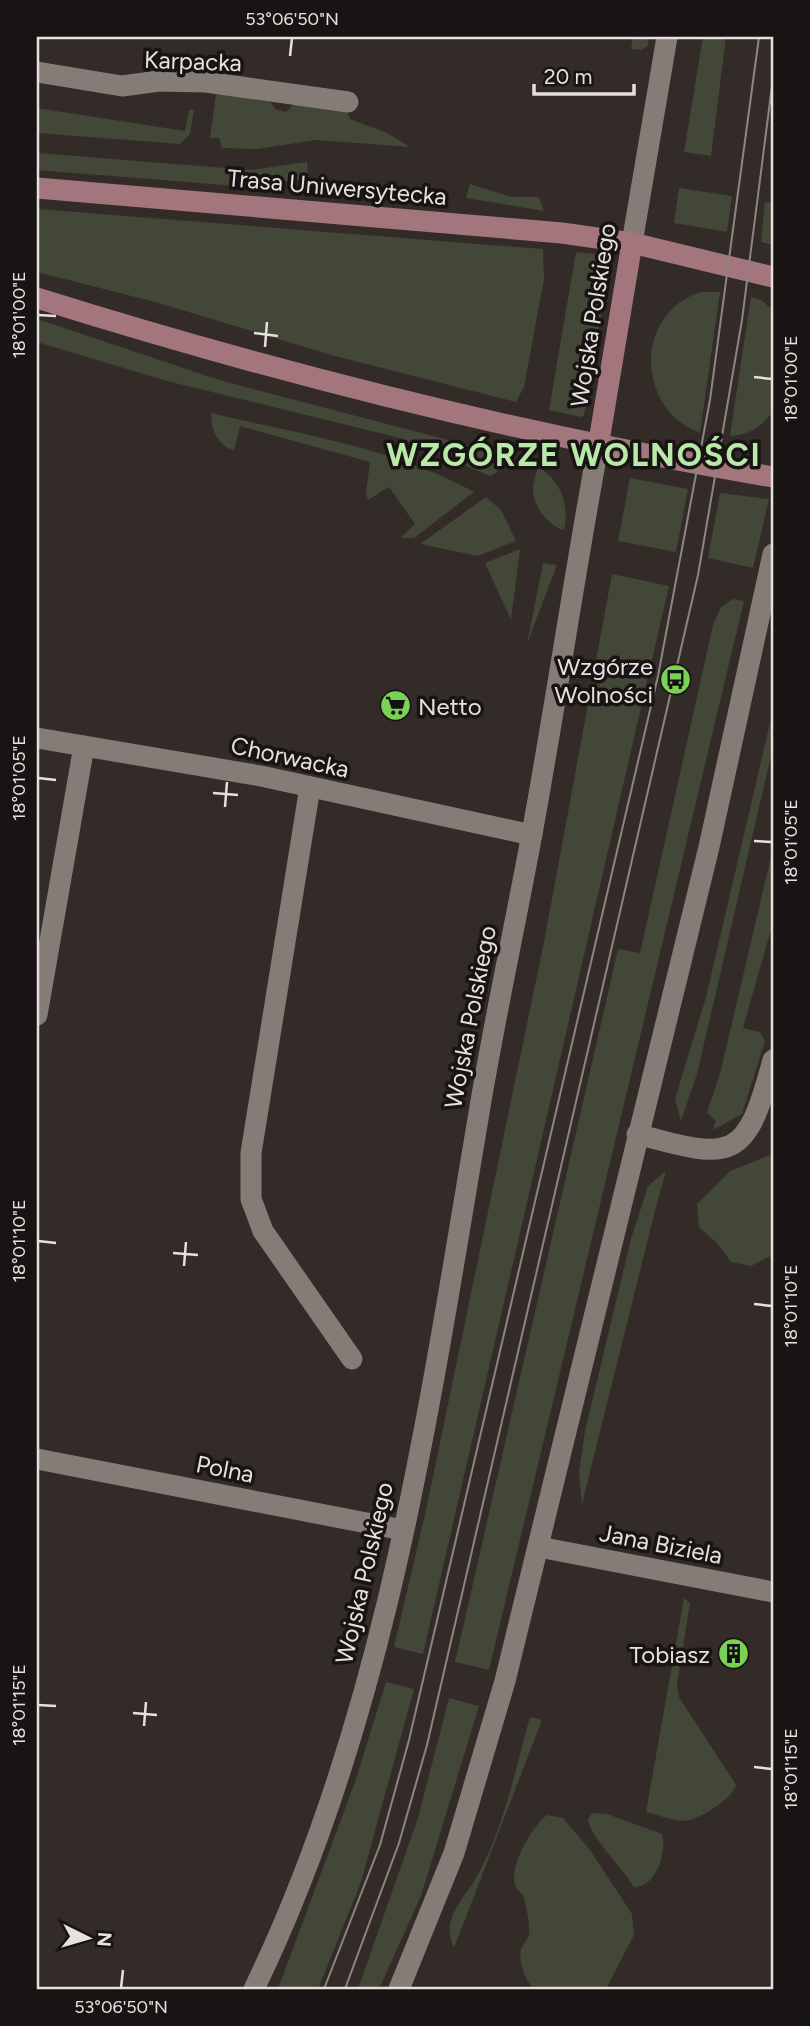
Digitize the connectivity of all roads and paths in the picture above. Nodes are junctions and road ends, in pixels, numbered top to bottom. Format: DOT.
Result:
graph roads {
  1 [pos="667,37"];
  2 [pos="37,72"];
  3 [pos="348,102"];
  4 [pos="37,188"];
  5 [pos="632,243"];
  6 [pos="773,277"];
  7 [pos="37,298"];
  8 [pos="598,447"];
  9 [pos="773,477"];
  10 [pos="773,554"];
  11 [pos="37,738"];
  12 [pos="84,747"];
  13 [pos="310,787"];
  14 [pos="531,835"];
  15 [pos="37,1015"];
  16 [pos="773,1060"];
  17 [pos="637,1134"];
  18 [pos="352,1359"];
  19 [pos="37,1459"];
  20 [pos="402,1530"];
  21 [pos="539,1547"];
  22 [pos="773,1592"];
  23 [pos="254,1989"];
  24 [pos="399,1989"];
  1 -- 5 [label="street, Wojska Polskiego"];
  2 -- 3 [label="street, Karpacka"];
  4 -- 5 [label="main road, Trasa Uniwersytecka"];
  5 -- 6 [label="main road, Trasa Uniwersytecka"];
  5 -- 8 [label="main road, Wojska Polskiego"];
  7 -- 8 [label="main road"];
  8 -- 9 [label="main road"];
  8 -- 14 [label="street, Wojska Polskiego"];
  10 -- 17 [label="street"];
  11 -- 12 [label="street, Chorwacka"];
  12 -- 13 [label="street, Chorwacka"];
  12 -- 15 [label="street"];
  13 -- 14 [label="street, Chorwacka"];
  13 -- 18 [label="street"];
  14 -- 20 [label="street, Wojska Polskiego"];
  16 -- 17 [label="street"];
  17 -- 21 [label="street"];
  19 -- 20 [label="street, Polna"];
  20 -- 23 [label="street, Wojska Polskiego"];
  21 -- 22 [label="street, Jana Biziela"];
  21 -- 24 [label="street"];
}
